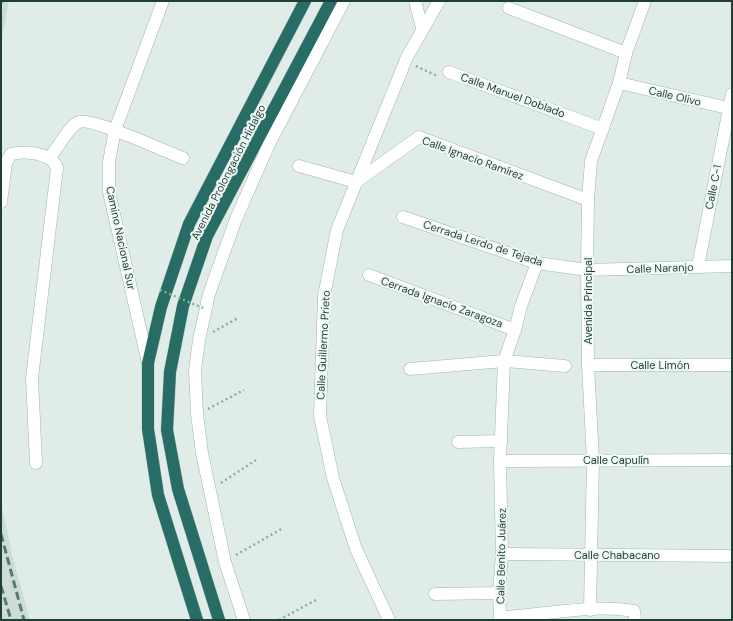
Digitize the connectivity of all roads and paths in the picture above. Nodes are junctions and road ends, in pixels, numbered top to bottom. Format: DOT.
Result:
graph roads {
  1 [pos="163,1"];
  2 [pos="305,1"];
  3 [pos="331,1"];
  4 [pos="344,1"];
  5 [pos="415,1"];
  6 [pos="439,1"];
  7 [pos="645,1"];
  8 [pos="509,8"];
  9 [pos="422,28"];
  10 [pos="626,53"];
  11 [pos="405,60"];
  12 [pos="449,72"];
  13 [pos="619,83"];
  14 [pos="732,94"];
  15 [pos="730,108"];
  16 [pos="603,129"];
  17 [pos="115,130"];
  18 [pos="50,157"];
  19 [pos="183,158"];
  20 [pos="299,166"];
  21 [pos="356,182"];
  22 [pos="588,200"];
  23 [pos="1,202"];
  24 [pos="402,217"];
  25 [pos="537,263"];
  26 [pos="698,266"];
  27 [pos="732,266"];
  28 [pos="587,270"];
  29 [pos="369,275"];
  30 [pos="160,290"];
  31 [pos="202,308"];
  32 [pos="238,318"];
  33 [pos="515,330"];
  34 [pos="199,340"];
  35 [pos="504,361"];
  36 [pos="148,363"];
  37 [pos="588,365"];
  38 [pos="732,365"];
  39 [pos="565,366"];
  40 [pos="410,369"];
  41 [pos="244,390"];
  42 [pos="197,414"];
  43 [pos="501,441"];
  44 [pos="458,442"];
  45 [pos="256,460"];
  46 [pos="593,460"];
  47 [pos="732,460"];
  48 [pos="500,461"];
  49 [pos="36,463"];
  50 [pos="211,490"];
  51 [pos="283,528"];
  52 [pos="502,554"];
  53 [pos="590,555"];
  54 [pos="732,556"];
  55 [pos="225,562"];
  56 [pos="499,593"];
  57 [pos="435,594"];
  58 [pos="316,600"];
  59 [pos="590,610"];
  60 [pos="635,616"];
  61 [pos="553,617"];
  62 [pos="197,620"];
  63 [pos="219,620"];
  64 [pos="244,620"];
  65 [pos="279,620"];
  66 [pos="390,620"];
  1 -- 17 [label="street, Camino Nacional Sur"];
  2 -- 36 [label="highway, Avenida Prolongación Hidalgo"];
  3 -- 63 [label="highway, Avenida Prolongación Hidalgo"];
  4 -- 34 [label="street"];
  5 -- 9 [label="street"];
  6 -- 9 [label="street, Calle Guillermo Prieto"];
  7 -- 10 [label="street, Avenida Principal"];
  8 -- 10 [label="street"];
  9 -- 11 [label="street, Calle Guillermo Prieto"];
  10 -- 13 [label="street, Avenida Principal"];
  11 -- 12 [label="path, Calle Manuel Doblado"];
  11 -- 21 [label="street, Calle Guillermo Prieto"];
  12 -- 16 [label="street, Calle Manuel Doblado"];
  13 -- 15 [label="street, Calle Olivo"];
  13 -- 16 [label="street, Avenida Principal"];
  14 -- 15 [label="street, Calle C-1"];
  15 -- 26 [label="street, Calle C-1"];
  16 -- 22 [label="street, Avenida Principal"];
  17 -- 18 [label="street"];
  17 -- 19 [label="street"];
  17 -- 36 [label="street, Camino Nacional Sur"];
  18 -- 23 [label="street"];
  18 -- 49 [label="street"];
  20 -- 21 [label="street"];
  21 -- 22 [label="street, Calle Ignacio Ramírez"];
  21 -- 66 [label="street, Calle Guillermo Prieto"];
  22 -- 28 [label="street, Avenida Principal"];
  24 -- 25 [label="street, Cerrada Lerdo de Tejada"];
  25 -- 28 [label="street, Cerrada Lerdo de Tejada"];
  25 -- 33 [label="street, Calle Benito Juárez"];
  26 -- 27 [label="street, Calle Naranjo"];
  26 -- 28 [label="street, Calle Naranjo"];
  28 -- 37 [label="street, Avenida Principal"];
  29 -- 33 [label="street, Cerrada Ignacio Zaragoza"];
  30 -- 31 [label="path, bridge"];
  32 -- 34 [label="path"];
  33 -- 35 [label="street, Calle Benito Juárez"];
  34 -- 42 [label="street"];
  35 -- 39 [label="street"];
  35 -- 40 [label="street"];
  35 -- 43 [label="street, Calle Benito Juárez"];
  36 -- 62 [label="highway, Avenida Prolongación Hidalgo"];
  37 -- 38 [label="street, Calle Limón"];
  37 -- 46 [label="street, Avenida Principal"];
  41 -- 42 [label="path"];
  42 -- 50 [label="street"];
  43 -- 44 [label="street"];
  43 -- 48 [label="street, Calle Benito Juárez"];
  45 -- 50 [label="path"];
  46 -- 47 [label="street, Calle Capulín"];
  46 -- 48 [label="street, Calle Capulín"];
  46 -- 53 [label="street, Avenida Principal"];
  48 -- 52 [label="street, Calle Benito Juárez"];
  50 -- 55 [label="street"];
  51 -- 55 [label="path"];
  52 -- 53 [label="street, Calle Chabacano"];
  52 -- 56 [label="street, Calle Benito Juárez"];
  53 -- 54 [label="street, Calle Chabacano"];
  53 -- 59 [label="street, Avenida Principal"];
  55 -- 64 [label="street"];
  56 -- 57 [label="street"];
  56 -- 61 [label="street, Calle Benito Juárez"];
  58 -- 65 [label="path"];
  59 -- 60 [label="street, Calle Benito Juárez"];
  59 -- 61 [label="street, Calle Benito Juárez"];
}
